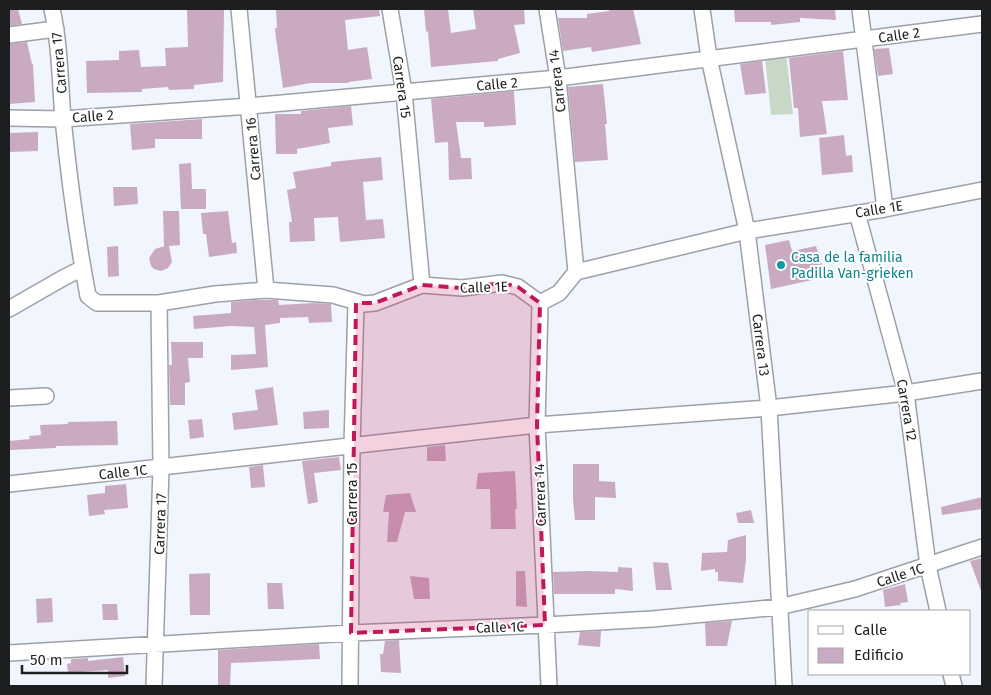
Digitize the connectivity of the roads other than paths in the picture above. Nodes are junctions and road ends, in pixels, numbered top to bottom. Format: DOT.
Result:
graph roads {
  1 [pos="52,9"];
  2 [pos="239,9"];
  3 [pos="390,9"];
  4 [pos="547,9"];
  5 [pos="702,9"];
  6 [pos="860,9"];
  7 [pos="982,24"];
  8 [pos="56,29"];
  9 [pos="9,35"];
  10 [pos="865,40"];
  11 [pos="709,58"];
  12 [pos="558,78"];
  13 [pos="404,92"];
  14 [pos="250,106"];
  15 [pos="9,118"];
  16 [pos="63,118"];
  17 [pos="982,190"];
  18 [pos="885,208"];
  19 [pos="857,212"];
  20 [pos="747,231"];
  21 [pos="83,268"];
  22 [pos="576,272"];
  23 [pos="422,285"];
  24 [pos="266,290"];
  25 [pos="88,296"];
  26 [pos="159,302"];
  27 [pos="356,303"];
  28 [pos="540,304"];
  29 [pos="9,309"];
  30 [pos="982,381"];
  31 [pos="906,393"];
  32 [pos="46,396"];
  33 [pos="9,398"];
  34 [pos="769,408"];
  35 [pos="537,425"];
  36 [pos="352,444"];
  37 [pos="161,468"];
  38 [pos="9,484"];
  39 [pos="982,547"];
  40 [pos="928,566"];
  41 [pos="779,606"];
  42 [pos="938,610"];
  43 [pos="545,625"];
  44 [pos="351,633"];
  45 [pos="156,646"];
  46 [pos="9,654"];
  47 [pos="154,686"];
  48 [pos="350,686"];
  49 [pos="549,686"];
  50 [pos="784,686"];
  1 -- 8 [label="street, Carrera 17"];
  2 -- 14 [label="street, Carrera 16"];
  3 -- 13 [label="street, Carrera 15"];
  4 -- 12 [label="street, Carrera 14"];
  5 -- 11 [label="street, Carrera 13"];
  6 -- 10 [label="street"];
  7 -- 10 [label="street, Calle 2"];
  8 -- 9 [label="street"];
  8 -- 16 [label="street, Carrera 17"];
  10 -- 11 [label="street, Calle 2"];
  10 -- 18 [label="street"];
  11 -- 12 [label="street, Calle 2"];
  11 -- 20 [label="street, Carrera 13"];
  12 -- 13 [label="street, Calle 2"];
  12 -- 22 [label="street, Carrera 14"];
  13 -- 14 [label="street, Calle 2"];
  13 -- 23 [label="street, Carrera 15"];
  14 -- 16 [label="street, Calle 2"];
  14 -- 24 [label="street, Carrera 16"];
  15 -- 16 [label="street, Calle 2"];
  16 -- 21 [label="street, Carrera 17"];
  17 -- 18 [label="street, Calle 1E"];
  18 -- 19 [label="street, Calle 1E"];
  19 -- 20 [label="street, Calle 1E"];
  19 -- 31 [label="street, Carrera 12"];
  20 -- 22 [label="street, Calle 1E"];
  20 -- 34 [label="street, Carrera 13"];
  21 -- 25 [label="street, Carrera 17"];
  21 -- 29 [label="street"];
  22 -- 28 [label="street"];
  23 -- 27 [label="street, Calle 1E"];
  23 -- 28 [label="street, Calle 1E"];
  24 -- 26 [label="street, Calle 1E"];
  24 -- 27 [label="street, Calle 1E"];
  25 -- 26 [label="street, Calle 1E"];
  26 -- 37 [label="street, Carrera 17"];
  27 -- 36 [label="street, Carrera 15"];
  28 -- 35 [label="street, Carrera 14"];
  30 -- 31 [label="street, Calle 1C"];
  31 -- 34 [label="street, Calle 1C"];
  31 -- 40 [label="street, Carrera 12"];
  32 -- 33 [label="street"];
  34 -- 35 [label="street, Calle 1C"];
  34 -- 41 [label="street, Carrera 13"];
  35 -- 36 [label="street, Calle 1C"];
  35 -- 43 [label="street, Carrera 14"];
  36 -- 37 [label="street, Calle 1C"];
  36 -- 44 [label="street, Carrera 15"];
  37 -- 38 [label="street, Calle 1C"];
  37 -- 45 [label="street, Carrera 17"];
  39 -- 40 [label="street, Calle 1C"];
  40 -- 41 [label="street, Calle 1C"];
  40 -- 42 [label="street, Carrera 12"];
  41 -- 43 [label="street, Calle 1C"];
  41 -- 50 [label="street, Carrera 13"];
  43 -- 44 [label="street, Calle 1C"];
  43 -- 49 [label="street, Carrera 14"];
  44 -- 45 [label="street, Calle 1C"];
  44 -- 48 [label="street, Carrera 15"];
  45 -- 46 [label="street, Calle 1C"];
  45 -- 47 [label="street, Carrera 17"];
}
